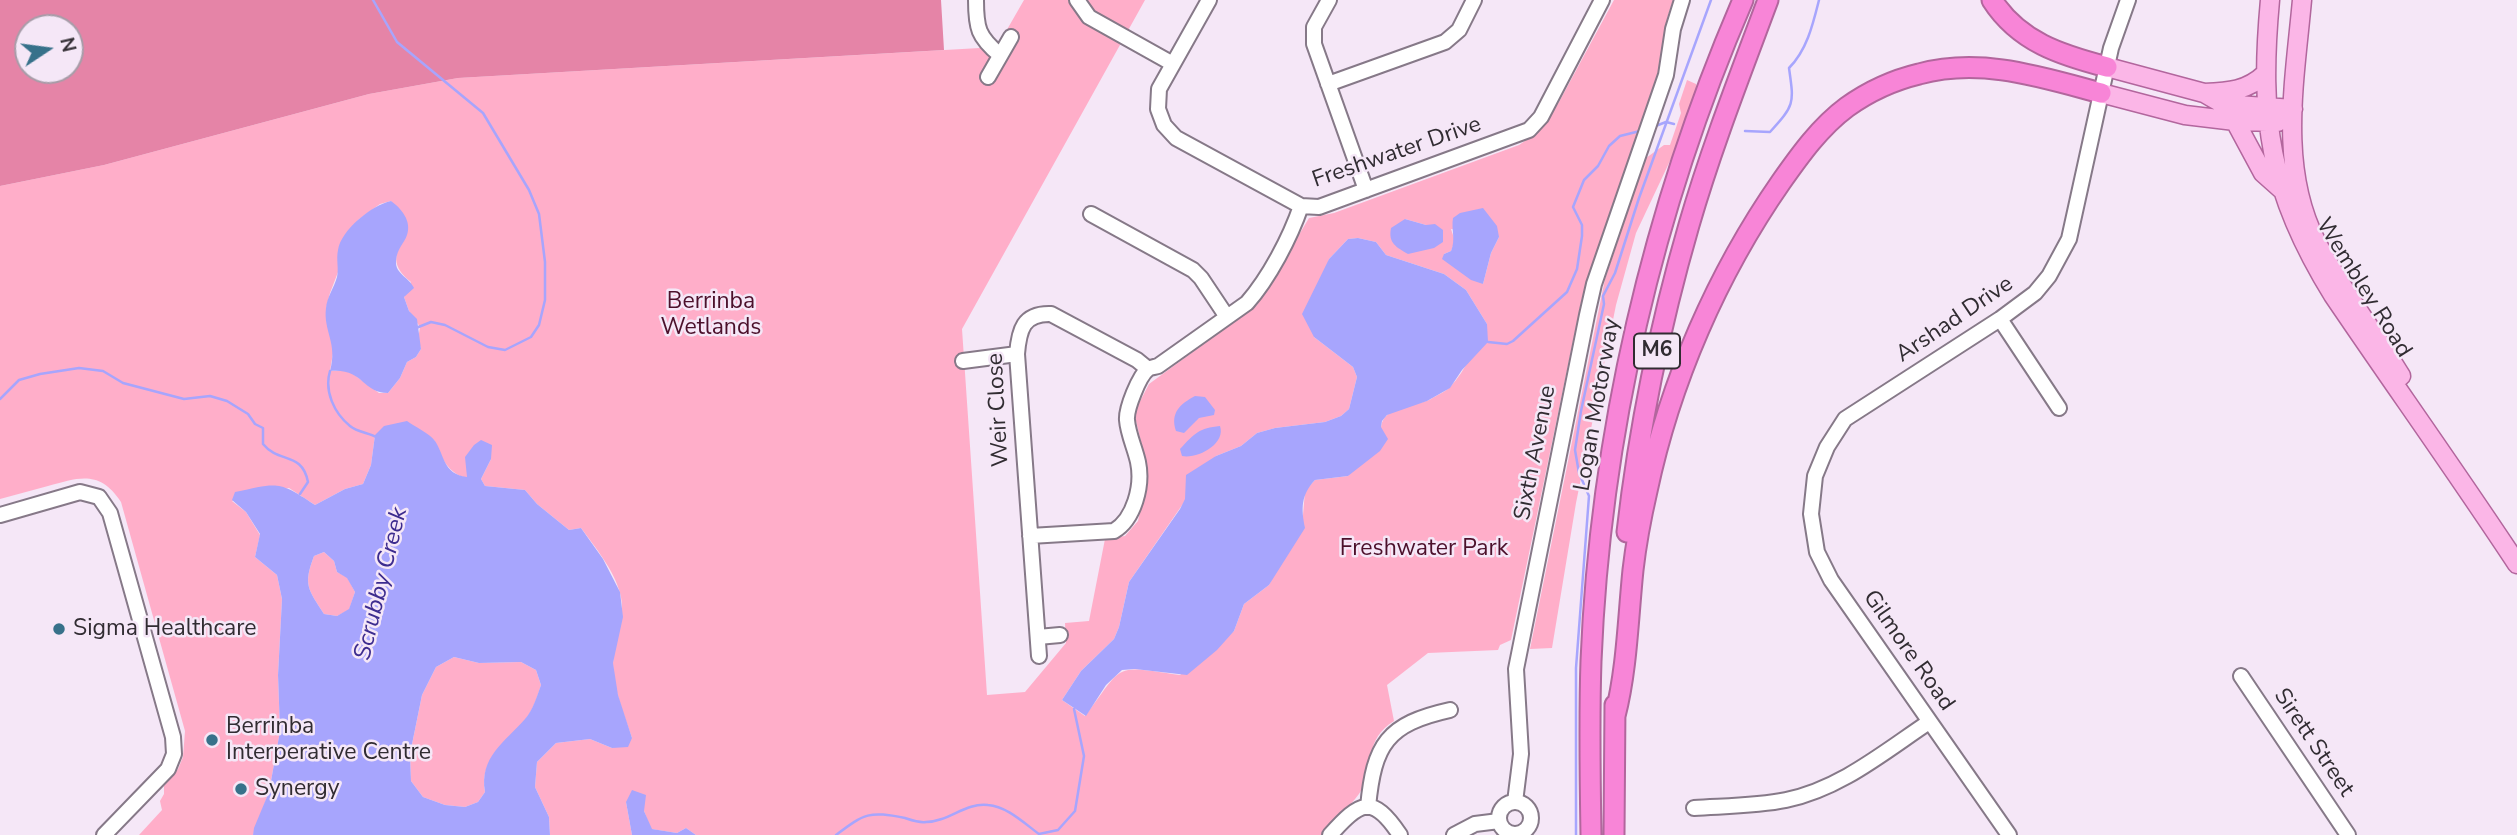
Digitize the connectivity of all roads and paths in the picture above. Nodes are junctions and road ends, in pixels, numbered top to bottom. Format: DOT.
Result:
graph roads {
  1 [pos="976,0"];
  2 [pos="1077,0"];
  3 [pos="1209,0"];
  4 [pos="1329,0"];
  5 [pos="1475,0"];
  6 [pos="1602,0"];
  7 [pos="1682,0"];
  8 [pos="1743,0"];
  9 [pos="1768,0"];
  10 [pos="1992,0"];
  11 [pos="2128,0"];
  12 [pos="2270,0"];
  13 [pos="2302,0"];
  14 [pos="1011,37"];
  15 [pos="1000,55"];
  16 [pos="1173,64"];
  17 [pos="2107,67"];
  18 [pos="2265,74"];
  19 [pos="988,77"];
  20 [pos="1328,84"];
  21 [pos="2101,93"];
  22 [pos="2204,93"];
  23 [pos="2267,115"];
  24 [pos="2293,116"];
  25 [pos="2235,121"];
  26 [pos="2281,189"];
  27 [pos="1366,190"];
  28 [pos="1301,206"];
  29 [pos="1091,214"];
  30 [pos="1227,317"];
  31 [pos="2000,319"];
  32 [pos="1017,354"];
  33 [pos="963,361"];
  34 [pos="1148,369"];
  35 [pos="2059,408"];
  36 [pos="2449,461"];
  37 [pos="1815,476"];
  38 [pos="0,515"];
  39 [pos="1030,536"];
  40 [pos="2517,564"];
  41 [pos="1060,635"];
  42 [pos="1038,637"];
  43 [pos="1039,656"];
  44 [pos="2241,676"];
  45 [pos="1450,710"];
  46 [pos="1615,716"];
  47 [pos="1929,722"];
  48 [pos="1516,802"];
  49 [pos="1368,807"];
  50 [pos="1694,808"];
  51 [pos="1499,821"];
  52 [pos="104,835"];
  53 [pos="1330,835"];
  54 [pos="1400,835"];
  55 [pos="1454,835"];
  56 [pos="1591,835"];
  57 [pos="1614,835"];
  58 [pos="2010,835"];
  59 [pos="2348,835"];
  1 -- 15 [label="street"];
  2 -- 16 [label="street"];
  3 -- 16 [label="street, Freshwater Drive"];
  4 -- 20 [label="street"];
  5 -- 20 [label="street"];
  6 -- 27 [label="street, Freshwater Drive"];
  7 -- 48 [label="street, Sixth Avenue"];
  8 -- 56 [label="highway, Logan Motorway / M6"];
  9 -- 46 [label="highway, Logan Motorway / M6"];
  10 -- 17 [label="highway"];
  11 -- 17 [label="street, Arshad Drive"];
  12 -- 18 [label="main road, Wembley Road"];
  13 -- 24 [label="main road, Wembley Road"];
  14 -- 15 [label="street"];
  15 -- 19 [label="street"];
  16 -- 28 [label="street, Freshwater Drive"];
  17 -- 21 [label="street, Arshad Drive"];
  17 -- 22 [label="main road"];
  18 -- 22 [label="main road"];
  18 -- 23 [label="main road, Wembley Road"];
  20 -- 27 [label="street"];
  21 -- 25 [label="main road"];
  21 -- 31 [label="street, Arshad Drive"];
  21 -- 46 [label="highway"];
  22 -- 23 [label="main road"];
  23 -- 24 [label="main road"];
  23 -- 25 [label="main road"];
  23 -- 26 [label="main road, Wembley Road"];
  24 -- 36 [label="main road, Wembley Road"];
  25 -- 26 [label="main road"];
  26 -- 36 [label="main road, Wembley Road"];
  27 -- 28 [label="street, Freshwater Drive"];
  28 -- 30 [label="street"];
  29 -- 30 [label="street"];
  30 -- 34 [label="street"];
  31 -- 35 [label="street"];
  31 -- 37 [label="street, Arshad Drive"];
  32 -- 33 [label="street"];
  32 -- 34 [label="street, Weir Close"];
  32 -- 39 [label="street, Weir Close"];
  34 -- 39 [label="street"];
  36 -- 40 [label="main road, Wembley Road"];
  37 -- 47 [label="street, Gilmore Road"];
  38 -- 52 [label="street"];
  39 -- 42 [label="street, Weir Close"];
  41 -- 42 [label="street"];
  42 -- 43 [label="street, Weir Close"];
  44 -- 59 [label="street, Sirett Street"];
  45 -- 49 [label="street"];
  46 -- 57 [label="highway, Logan Motorway / M6"];
  47 -- 50 [label="street"];
  47 -- 58 [label="street, Gilmore Road"];
  48 -- 51 [label="street"];
  48 -- 51 [label="street"];
  49 -- 53 [label="street"];
  49 -- 54 [label="street"];
  51 -- 55 [label="street"];
}
